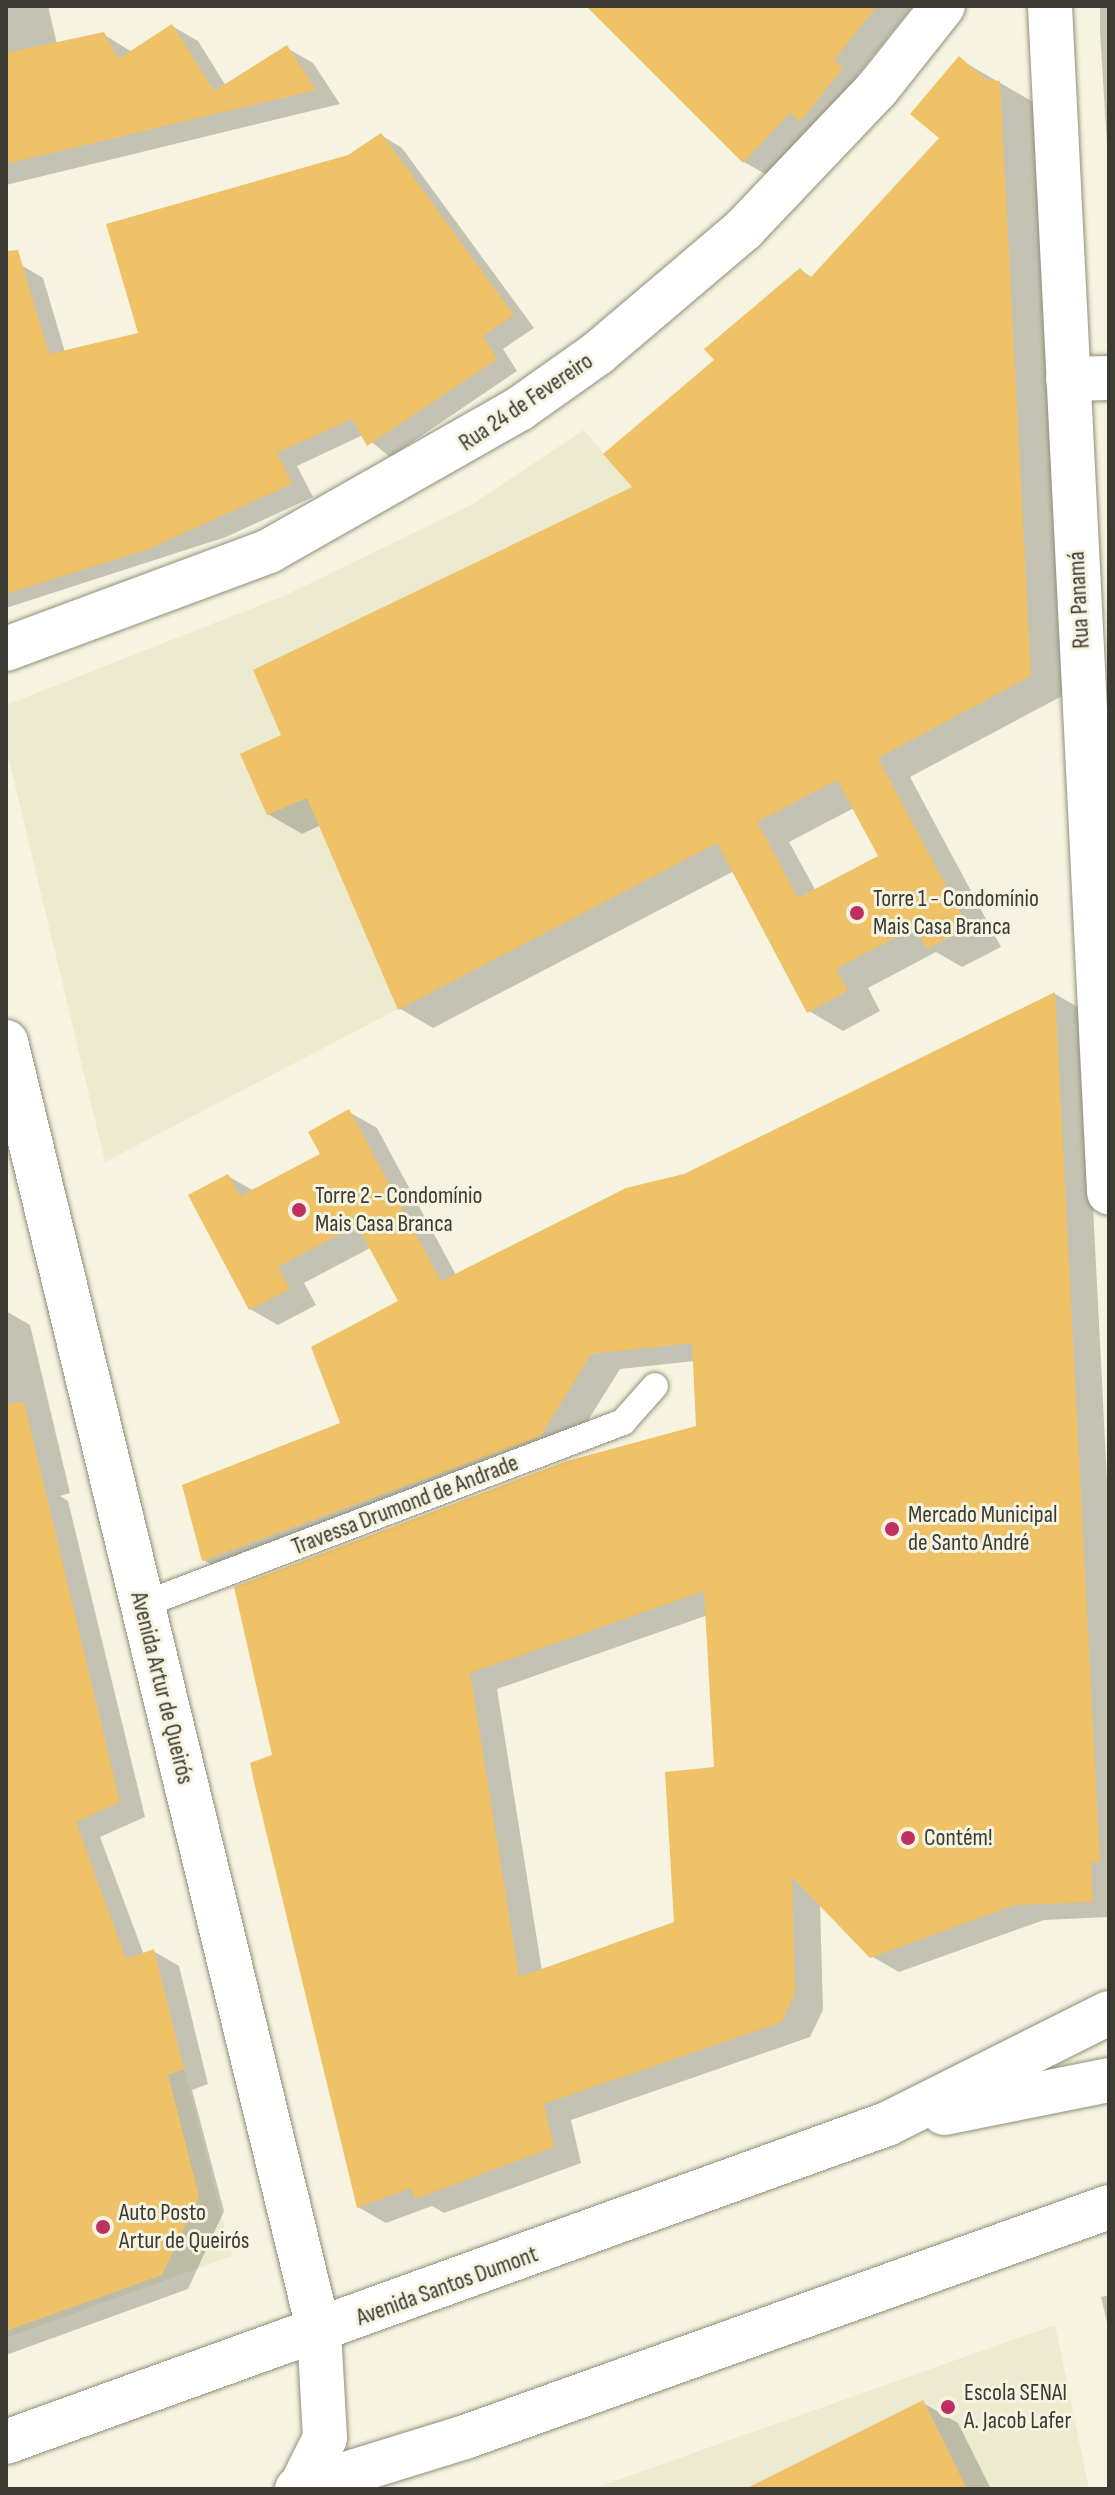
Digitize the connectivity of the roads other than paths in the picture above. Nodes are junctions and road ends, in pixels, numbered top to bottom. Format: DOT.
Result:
graph roads {
  1 [pos="943,6"];
  2 [pos="1050,6"];
  3 [pos="1088,379"];
  4 [pos="6,649"];
  5 [pos="6,1042"];
  6 [pos="1109,1193"];
  7 [pos="655,1386"];
  8 [pos="142,1605"];
  9 [pos="1109,2013"];
  10 [pos="1109,2080"];
  11 [pos="887,2124"];
  12 [pos="1105,2209"];
  13 [pos="319,2332"];
  14 [pos="6,2442"];
  15 [pos="298,2488"];
  1 -- 4 [label="main road, Rua 24 de Fevereiro"];
  2 -- 3 [label="main road, Rua Panamá"];
  3 -- 6 [label="main road, Rua Panamá"];
  5 -- 8 [label="main road, Avenida Artur de Queirós"];
  7 -- 8 [label="lane, Travessa Drumond de Andrade"];
  8 -- 13 [label="main road, Avenida Artur de Queirós"];
  9 -- 11 [label="main road, Avenida Santos Dumont"];
  10 -- 11 [label="main road, Avenida Santos Dumont"];
  11 -- 13 [label="main road, Avenida Santos Dumont"];
  12 -- 15 [label="main road"];
  13 -- 14 [label="main road, Avenida Santos Dumont"];
  13 -- 15 [label="main road, Avenida Artur de Queirós"];
}
